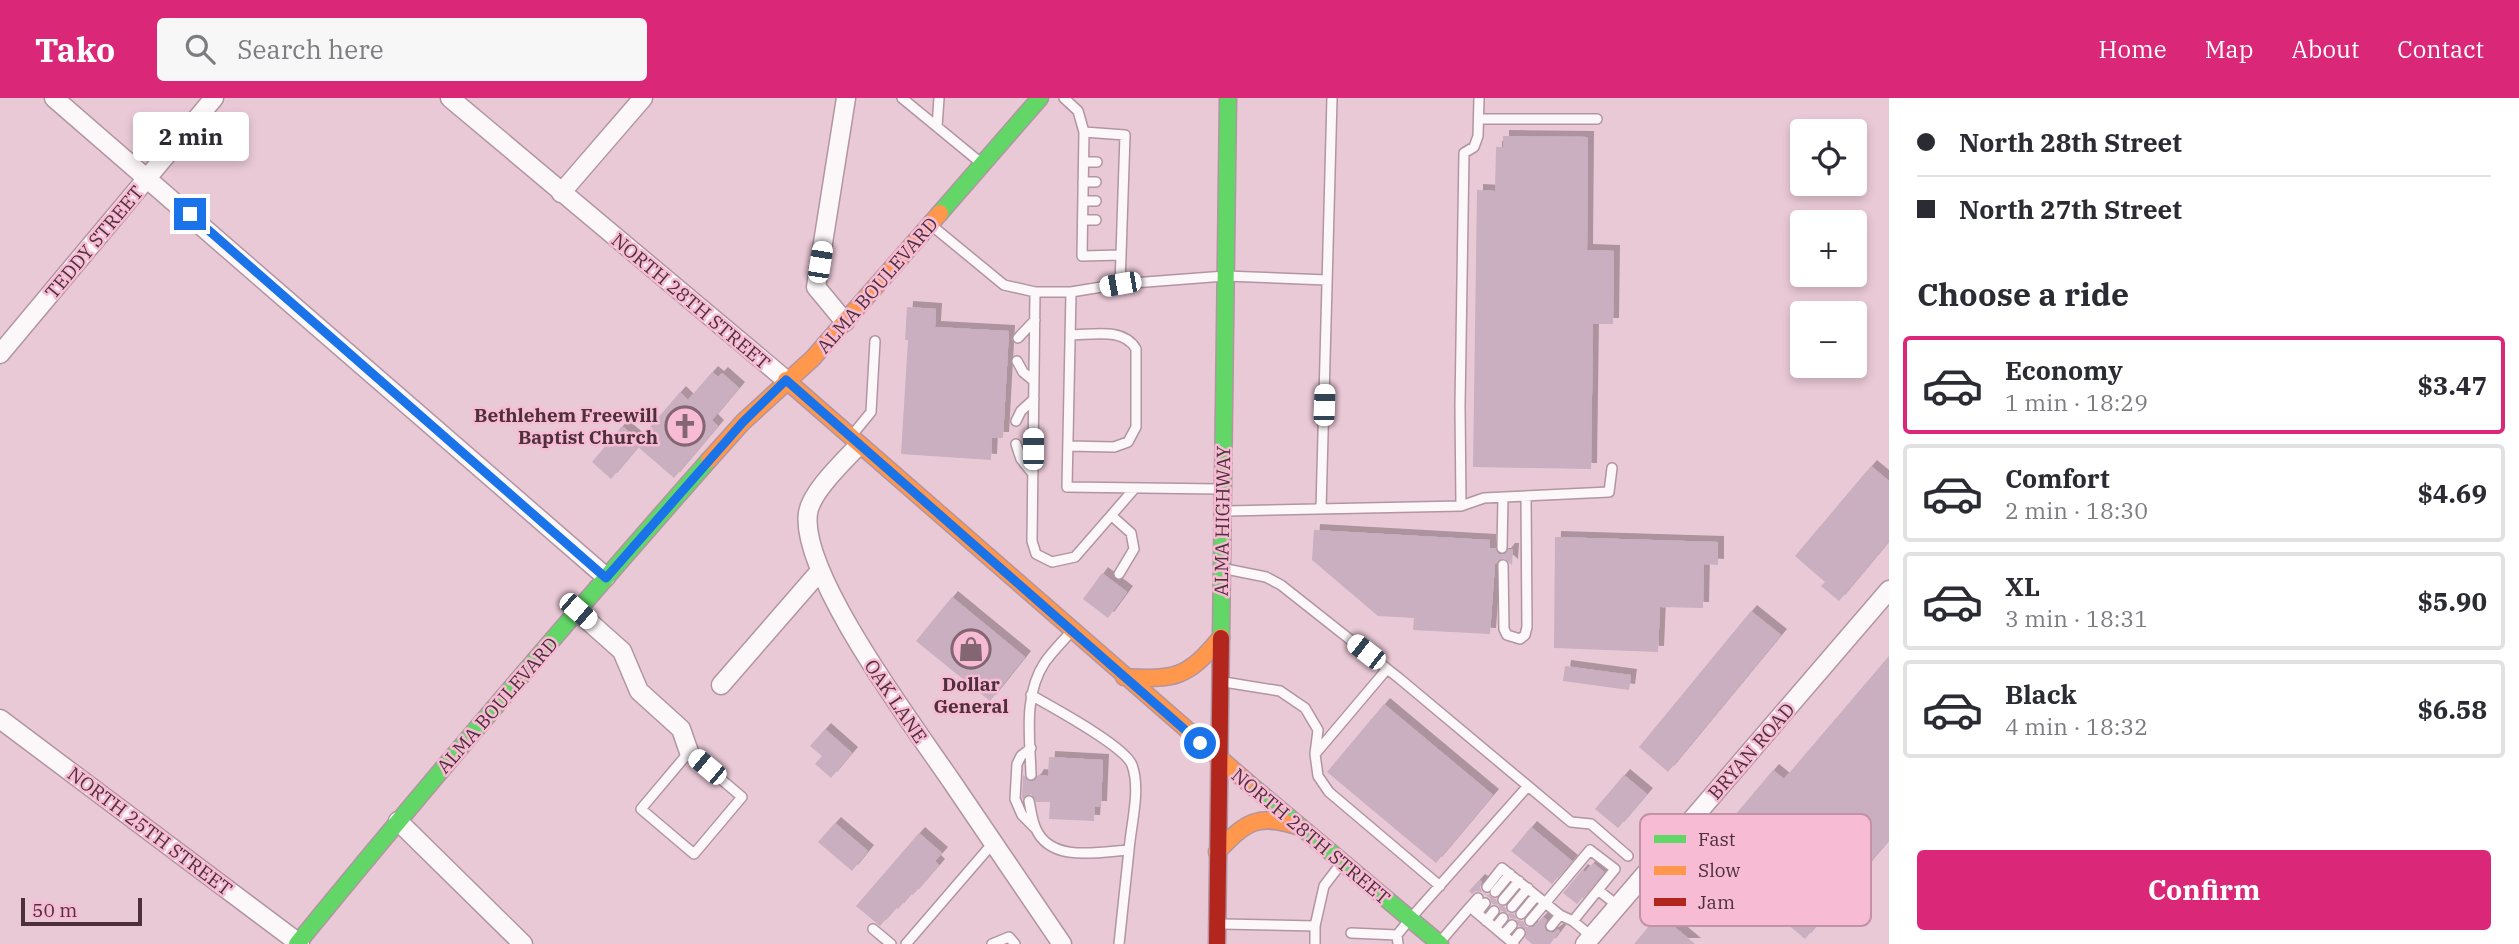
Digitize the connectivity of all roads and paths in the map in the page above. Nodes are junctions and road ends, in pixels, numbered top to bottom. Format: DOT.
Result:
graph roads {
  1 [pos="54,98"];
  2 [pos="214,98"];
  3 [pos="450,98"];
  4 [pos="643,98"];
  5 [pos="846,98"];
  6 [pos="902,98"];
  7 [pos="939,98"];
  8 [pos="1040,98"];
  9 [pos="1064,98"];
  10 [pos="1228,98"];
  11 [pos="1332,98"];
  12 [pos="1479,98"];
  13 [pos="1479,119"];
  14 [pos="1597,120"];
  15 [pos="937,127"];
  16 [pos="1084,132"];
  17 [pos="1084,162"];
  18 [pos="1097,162"];
  19 [pos="1114,162"];
  20 [pos="1124,162"];
  21 [pos="983,164"];
  22 [pos="148,177"];
  23 [pos="1124,181"];
  24 [pos="1083,182"];
  25 [pos="1096,182"];
  26 [pos="1112,182"];
  27 [pos="561,193"];
  28 [pos="1083,201"];
  29 [pos="1096,201"];
  30 [pos="1083,220"];
  31 [pos="1096,220"];
  32 [pos="930,224"];
  33 [pos="1121,255"];
  34 [pos="1226,276"];
  35 [pos="1327,280"];
  36 [pos="1120,284"];
  37 [pos="1035,292"];
  38 [pos="1071,292"];
  39 [pos="1035,320"];
  40 [pos="845,322"];
  41 [pos="1070,335"];
  42 [pos="1018,338"];
  43 [pos="875,341"];
  44 [pos="0,354"];
  45 [pos="1017,361"];
  46 [pos="786,380"];
  47 [pos="1034,381"];
  48 [pos="1034,399"];
  49 [pos="1016,421"];
  50 [pos="853,442"];
  51 [pos="1016,444"];
  52 [pos="1068,446"];
  53 [pos="1612,468"];
  54 [pos="1033,474"];
  55 [pos="1135,488"];
  56 [pos="1223,489"];
  57 [pos="1503,498"];
  58 [pos="1526,498"];
  59 [pos="1461,506"];
  60 [pos="1321,509"];
  61 [pos="1222,511"];
  62 [pos="1112,516"];
  63 [pos="1502,548"];
  64 [pos="1503,565"];
  65 [pos="1222,569"];
  66 [pos="821,572"];
  67 [pos="1119,574"];
  68 [pos="606,578"];
  69 [pos="1889,590"];
  70 [pos="578,611"];
  71 [pos="1071,631"];
  72 [pos="1221,637"];
  73 [pos="1387,669"];
  74 [pos="1124,677"];
  75 [pos="1220,682"];
  76 [pos="721,685"];
  77 [pos="1031,695"];
  78 [pos="2,725"];
  79 [pos="1031,748"];
  80 [pos="689,752"];
  81 [pos="1315,754"];
  82 [pos="1219,760"];
  83 [pos="1031,775"];
  84 [pos="1527,787"];
  85 [pos="1030,801"];
  86 [pos="1697,814"];
  87 [pos="398,821"];
  88 [pos="1300,827"];
  89 [pos="1036,830"];
  90 [pos="993,843"];
  91 [pos="1129,850"];
  92 [pos="1217,852"];
  93 [pos="1628,856"];
  94 [pos="1342,862"];
  95 [pos="1640,880"];
  96 [pos="1519,881"];
  97 [pos="1440,886"];
  98 [pos="1528,888"];
  99 [pos="1491,889"];
  100 [pos="1598,890"];
  101 [pos="1536,896"];
  102 [pos="1482,900"];
  103 [pos="1503,900"];
  104 [pos="1545,903"];
  105 [pos="1618,906"];
  106 [pos="1512,907"];
  107 [pos="1474,910"];
  108 [pos="1494,911"];
  109 [pos="1521,914"];
  110 [pos="1560,915"];
  111 [pos="1503,918"];
  112 [pos="1410,919"];
  113 [pos="1573,920"];
  114 [pos="1486,921"];
  115 [pos="1530,921"];
  116 [pos="1217,924"];
  117 [pos="1512,925"];
  118 [pos="1551,926"];
  119 [pos="1495,928"];
  120 [pos="873,929"];
  121 [pos="1318,930"];
  122 [pos="1351,933"];
  123 [pos="1520,933"];
  124 [pos="1371,934"];
  125 [pos="1503,935"];
  126 [pos="1397,939"];
  127 [pos="1588,940"];
  128 [pos="298,943"];
  129 [pos="1513,943"];
  130 [pos="523,944"];
  131 [pos="891,944"];
  132 [pos="906,944"];
  133 [pos="992,944"];
  134 [pos="1015,944"];
  135 [pos="1062,944"];
  136 [pos="1119,944"];
  137 [pos="1217,944"];
  138 [pos="1315,944"];
  139 [pos="1364,944"];
  140 [pos="1440,944"];
  1 -- 22 [label="street"];
  2 -- 22 [label="street, TEDDY STREET"];
  3 -- 27 [label="street, NORTH 28TH STREET"];
  4 -- 27 [label="street"];
  5 -- 40 [label="street"];
  6 -- 15 [label="lane"];
  7 -- 15 [label="lane"];
  8 -- 21 [label="street, ALMA BOULEVARD"];
  9 -- 16 [label="lane"];
  10 -- 34 [label="street, ALMA HIGHWAY"];
  11 -- 35 [label="lane"];
  12 -- 13 [label="lane"];
  13 -- 14 [label="lane"];
  13 -- 59 [label="lane"];
  15 -- 21 [label="lane"];
  16 -- 17 [label="lane"];
  16 -- 20 [label="lane"];
  17 -- 18 [label="lane"];
  17 -- 24 [label="lane"];
  19 -- 20 [label="lane"];
  20 -- 23 [label="lane"];
  21 -- 32 [label="street, ALMA BOULEVARD"];
  22 -- 44 [label="street, TEDDY STREET"];
  22 -- 68 [label="street"];
  23 -- 26 [label="lane"];
  23 -- 33 [label="lane"];
  24 -- 25 [label="lane"];
  24 -- 28 [label="lane"];
  27 -- 46 [label="street, NORTH 28TH STREET"];
  28 -- 29 [label="lane"];
  28 -- 30 [label="lane"];
  30 -- 31 [label="lane"];
  30 -- 33 [label="lane"];
  32 -- 37 [label="lane"];
  32 -- 40 [label="street, ALMA BOULEVARD"];
  33 -- 36 [label="lane"];
  34 -- 35 [label="lane"];
  34 -- 36 [label="lane"];
  34 -- 56 [label="street, ALMA HIGHWAY"];
  35 -- 60 [label="lane"];
  36 -- 38 [label="lane"];
  37 -- 38 [label="lane"];
  37 -- 39 [label="lane"];
  38 -- 41 [label="lane"];
  39 -- 42 [label="lane"];
  39 -- 47 [label="lane"];
  40 -- 46 [label="street, ALMA BOULEVARD"];
  41 -- 52 [label="lane"];
  41 -- 52 [label="lane"];
  43 -- 50 [label="lane"];
  45 -- 47 [label="lane"];
  46 -- 50 [label="street, NORTH 28TH STREET"];
  46 -- 68 [label="street, ALMA BOULEVARD"];
  47 -- 48 [label="lane"];
  48 -- 49 [label="lane"];
  48 -- 54 [label="lane"];
  50 -- 66 [label="street, OAK LANE"];
  50 -- 71 [label="street, NORTH 28TH STREET"];
  51 -- 54 [label="lane"];
  52 -- 55 [label="lane"];
  53 -- 58 [label="lane"];
  54 -- 62 [label="lane"];
  55 -- 56 [label="lane"];
  55 -- 62 [label="lane"];
  56 -- 61 [label="street, ALMA HIGHWAY"];
  57 -- 58 [label="lane"];
  57 -- 59 [label="lane"];
  57 -- 63 [label="lane"];
  58 -- 64 [label="lane"];
  59 -- 60 [label="lane"];
  60 -- 61 [label="lane"];
  61 -- 65 [label="street, ALMA HIGHWAY"];
  62 -- 67 [label="lane"];
  65 -- 72 [label="street, ALMA HIGHWAY"];
  65 -- 73 [label="lane"];
  66 -- 76 [label="street"];
  66 -- 90 [label="street, OAK LANE"];
  68 -- 70 [label="street, ALMA BOULEVARD"];
  69 -- 86 [label="street, BRYAN ROAD"];
  70 -- 80 [label="street"];
  70 -- 87 [label="street, ALMA BOULEVARD"];
  71 -- 74 [label="street, NORTH 28TH STREET"];
  71 -- 77 [label="lane"];
  72 -- 74 [label="street"];
  72 -- 75 [label="street, ALMA HIGHWAY"];
  73 -- 81 [label="lane"];
  73 -- 84 [label="lane"];
  74 -- 82 [label="street, NORTH 28TH STREET"];
  75 -- 81 [label="lane"];
  75 -- 82 [label="street, ALMA HIGHWAY"];
  77 -- 79 [label="lane"];
  77 -- 91 [label="lane"];
  78 -- 128 [label="street, NORTH 25TH STREET"];
  79 -- 83 [label="lane"];
  79 -- 89 [label="lane"];
  80 -- 80 [label="lane"];
  81 -- 97 [label="lane"];
  82 -- 88 [label="street, NORTH 28TH STREET"];
  82 -- 92 [label="street, ALMA HIGHWAY"];
  84 -- 93 [label="lane"];
  84 -- 97 [label="lane"];
  85 -- 89 [label="lane"];
  87 -- 128 [label="street, ALMA BOULEVARD"];
  87 -- 130 [label="street"];
  88 -- 92 [label="street"];
  88 -- 94 [label="street, NORTH 28TH STREET"];
  89 -- 91 [label="lane"];
  90 -- 132 [label="lane"];
  90 -- 135 [label="street, OAK LANE"];
  91 -- 136 [label="lane"];
  92 -- 116 [label="street, ALMA HIGHWAY"];
  94 -- 112 [label="street, NORTH 28TH STREET"];
  94 -- 121 [label="lane"];
  95 -- 105 [label="street, BRYAN ROAD"];
  96 -- 98 [label="lane"];
  96 -- 99 [label="lane"];
  96 -- 103 [label="lane"];
  97 -- 112 [label="lane"];
  98 -- 101 [label="lane"];
  98 -- 106 [label="lane"];
  100 -- 104 [label="lane"];
  100 -- 105 [label="lane"];
  100 -- 113 [label="lane"];
  101 -- 104 [label="lane"];
  101 -- 109 [label="lane"];
  102 -- 107 [label="lane"];
  104 -- 110 [label="lane"];
  104 -- 115 [label="lane"];
  105 -- 127 [label="street, BRYAN ROAD"];
  107 -- 114 [label="lane"];
  107 -- 140 [label="lane"];
  108 -- 114 [label="lane"];
  110 -- 113 [label="lane"];
  110 -- 118 [label="lane"];
  111 -- 119 [label="lane"];
  112 -- 126 [label="lane"];
  112 -- 140 [label="street, NORTH 28TH STREET"];
  113 -- 127 [label="lane"];
  114 -- 119 [label="lane"];
  116 -- 121 [label="lane"];
  116 -- 137 [label="street, ALMA HIGHWAY"];
  117 -- 125 [label="lane"];
  119 -- 125 [label="lane"];
  120 -- 131 [label="lane"];
  121 -- 138 [label="lane"];
  122 -- 124 [label="lane"];
  123 -- 129 [label="lane"];
  124 -- 126 [label="lane"];
  124 -- 139 [label="lane"];
  125 -- 129 [label="lane"];
  133 -- 134 [label="lane"];
}
